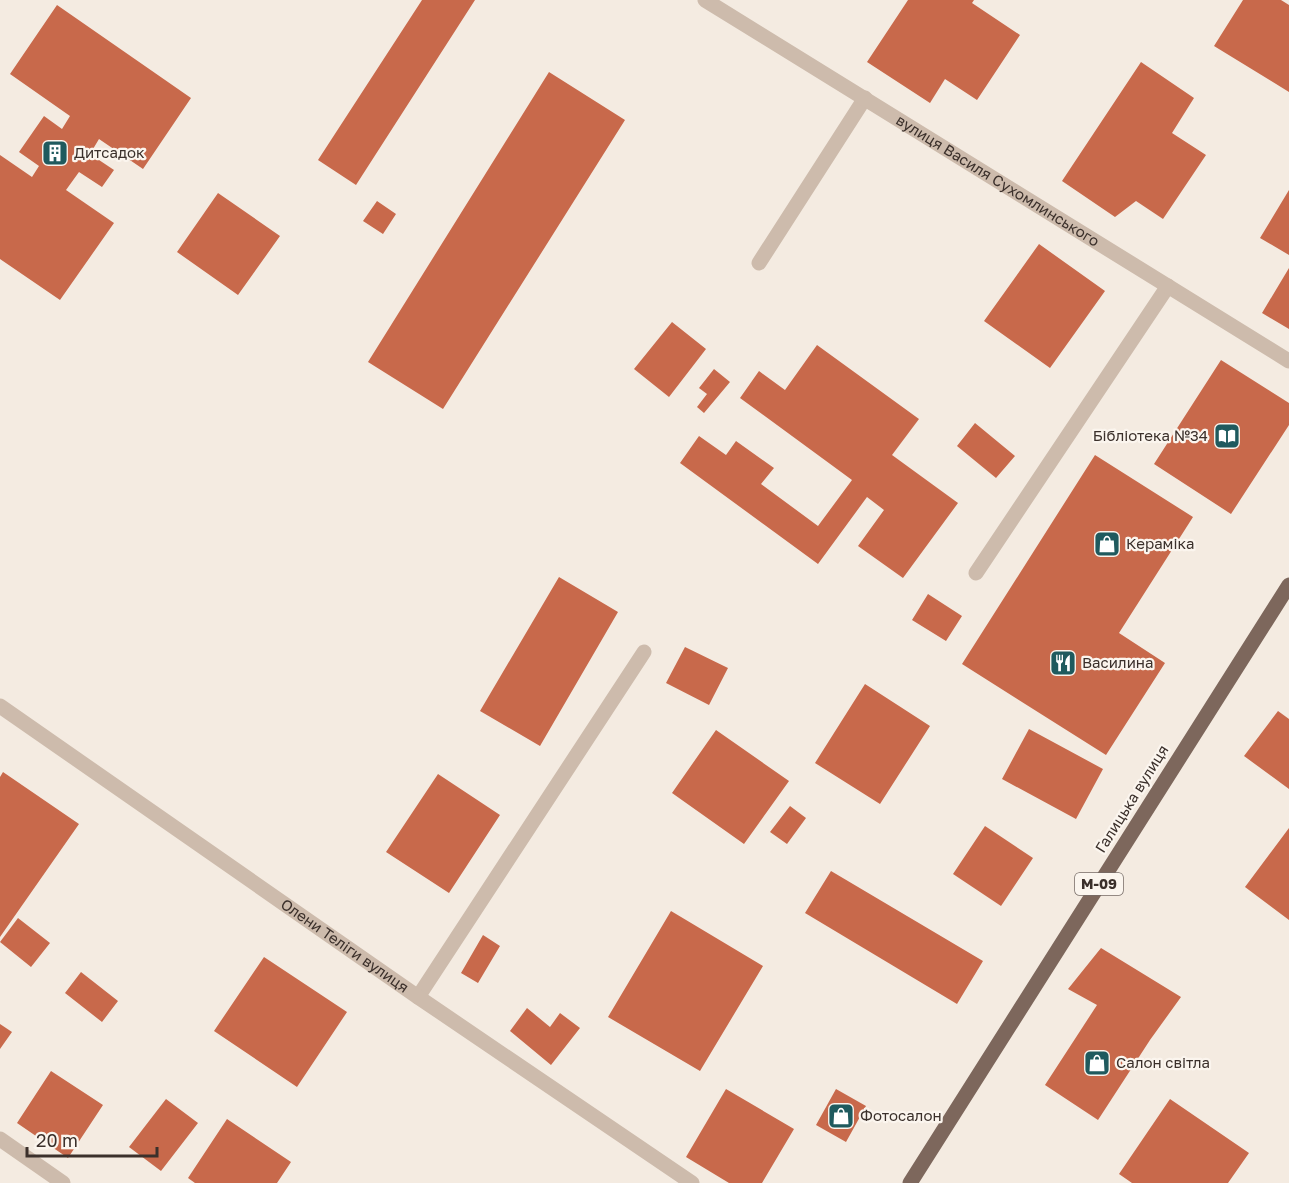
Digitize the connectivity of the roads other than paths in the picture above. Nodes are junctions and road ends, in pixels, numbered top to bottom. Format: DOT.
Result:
graph roads {
  1 [pos="705,0"];
  2 [pos="864,98"];
  3 [pos="759,263"];
  4 [pos="1168,286"];
  5 [pos="1289,361"];
  6 [pos="976,573"];
  7 [pos="1289,585"];
  8 [pos="644,652"];
  9 [pos="0,706"];
  10 [pos="418,997"];
  11 [pos="0,1139"];
  12 [pos="63,1183"];
  13 [pos="692,1183"];
  14 [pos="910,1183"];
  1 -- 2 [label="street, вулиця Василя Сухомлинського"];
  2 -- 3 [label="street"];
  2 -- 4 [label="street, вулиця Василя Сухомлинського"];
  4 -- 5 [label="street, вулиця Василя Сухомлинського"];
  4 -- 6 [label="street"];
  7 -- 14 [label="main road, Галицька вулиця / М-09"];
  8 -- 10 [label="street"];
  9 -- 10 [label="street, Олени Теліги вулиця"];
  10 -- 13 [label="street, Олени Теліги вулиця"];
  11 -- 12 [label="street"];
}
